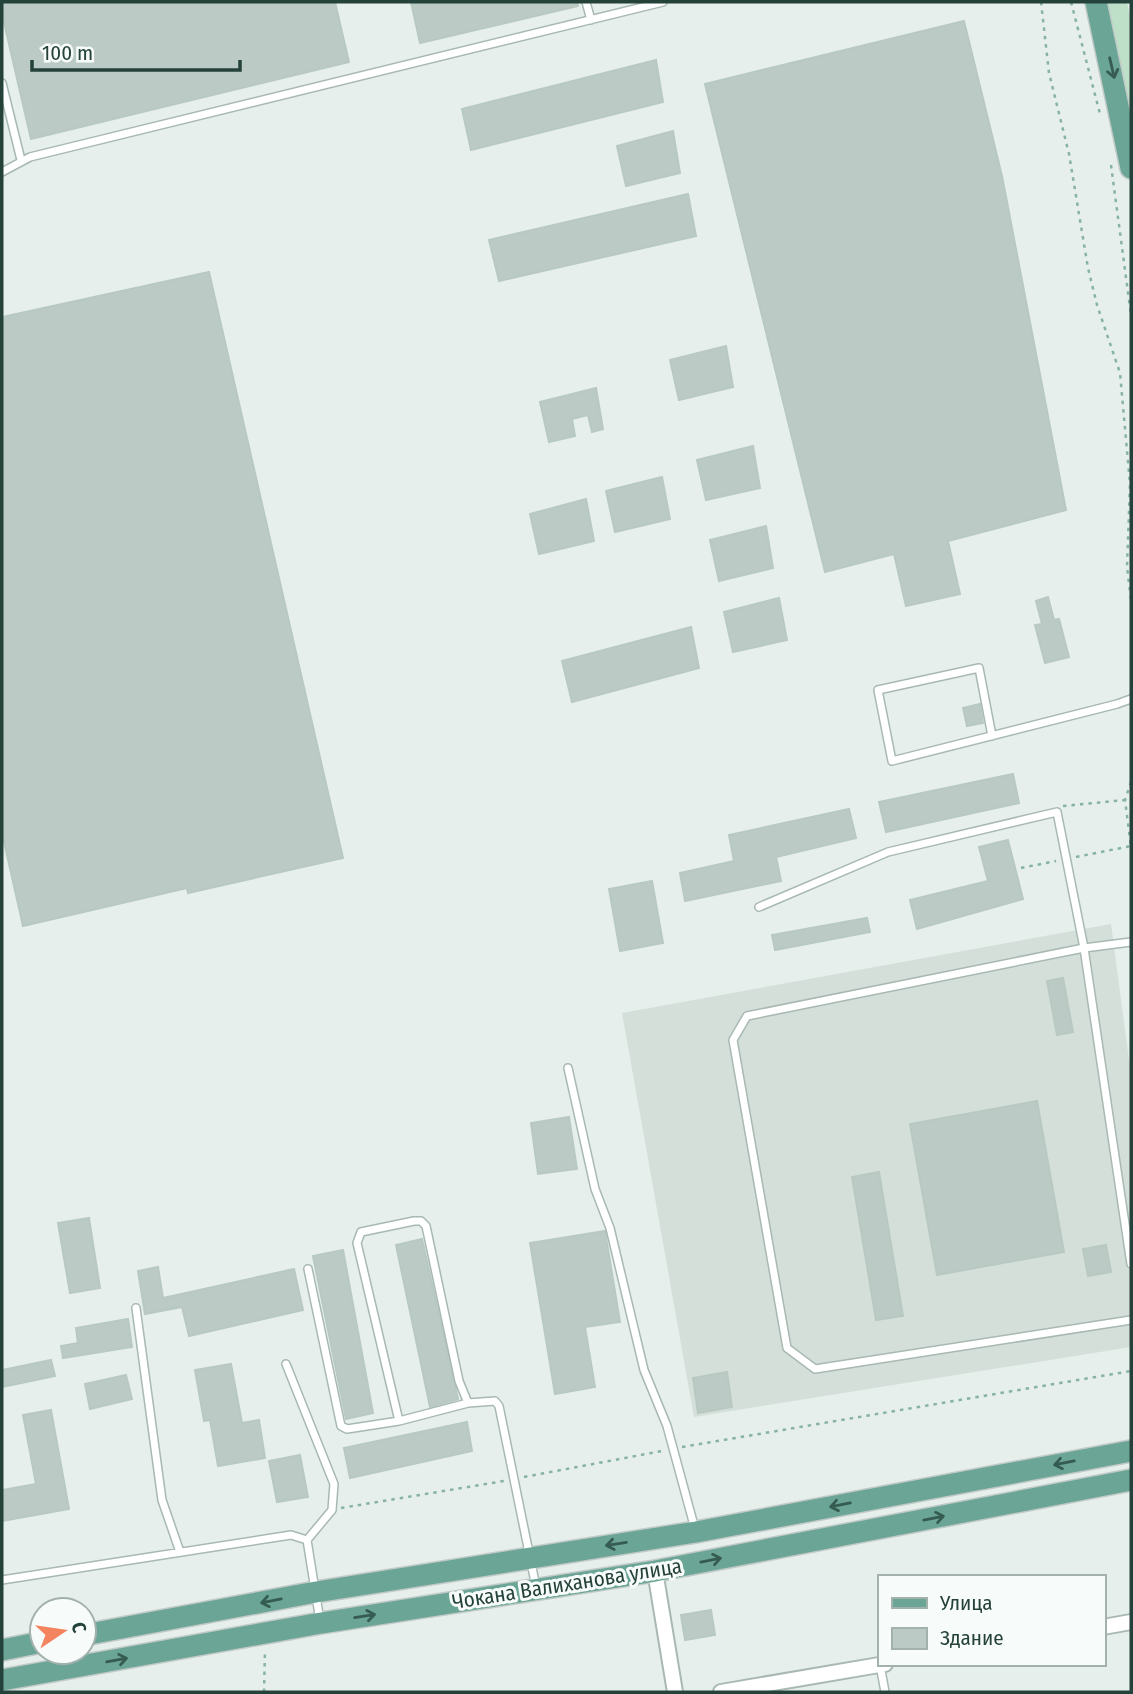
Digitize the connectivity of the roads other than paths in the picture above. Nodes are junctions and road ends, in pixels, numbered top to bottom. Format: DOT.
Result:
graph roads {
  1 [pos="586,2"];
  2 [pos="663,2"];
  3 [pos="1096,2"];
  4 [pos="591,20"];
  5 [pos="2,83"];
  6 [pos="1129,140"];
  7 [pos="21,160"];
  8 [pos="1131,168"];
  9 [pos="2,172"];
  10 [pos="1131,699"];
  11 [pos="992,736"];
  12 [pos="759,907"];
  13 [pos="1131,942"];
  14 [pos="1084,948"];
  15 [pos="568,1068"];
  16 [pos="1131,1264"];
  17 [pos="308,1269"];
  18 [pos="136,1308"];
  19 [pos="1131,1320"];
  20 [pos="286,1364"];
  21 [pos="468,1403"];
  22 [pos="399,1421"];
  23 [pos="1131,1451"];
  24 [pos="1131,1480"];
  25 [pos="696,1532"];
  26 [pos="307,1540"];
  27 [pos="180,1552"];
  28 [pos="532,1558"];
  29 [pos="655,1571"];
  30 [pos="2,1580"];
  31 [pos="537,1588"];
  32 [pos="316,1592"];
  33 [pos="1131,1622"];
  34 [pos="321,1623"];
  35 [pos="1105,1627"];
  36 [pos="98,1632"];
  37 [pos="28,1645"];
  38 [pos="2,1650"];
  39 [pos="878,1665"];
  40 [pos="880,1666"];
  41 [pos="2,1680"];
  42 [pos="675,1692"];
  43 [pos="721,1692"];
  44 [pos="886,1692"];
  1 -- 4 [label="lane"];
  2 -- 4 [label="lane"];
  3 -- 6 [label="main road, one-way"];
  4 -- 7 [label="lane"];
  5 -- 7 [label="lane"];
  6 -- 8 [label="main road"];
  7 -- 9 [label="lane"];
  10 -- 11 [label="lane"];
  11 -- 11 [label="lane"];
  12 -- 14 [label="lane"];
  13 -- 14 [label="lane"];
  14 -- 16 [label="lane"];
  14 -- 19 [label="lane"];
  15 -- 25 [label="lane"];
  17 -- 22 [label="lane"];
  18 -- 27 [label="lane"];
  20 -- 26 [label="lane"];
  21 -- 22 [label="lane"];
  21 -- 22 [label="lane"];
  21 -- 28 [label="lane"];
  23 -- 25 [label="main road, Чокана Валиханова улица, one-way"];
  29 -- 24 [label="main road, Чокана Валиханова улица, one-way"];
  25 -- 28 [label="main road, Чокана Валиханова улица, one-way"];
  26 -- 27 [label="lane"];
  26 -- 32 [label="lane"];
  27 -- 30 [label="lane"];
  28 -- 31 [label="lane"];
  28 -- 32 [label="main road, Чокана Валиханова улица"];
  29 -- 31 [label="main road, Чокана Валиханова улица"];
  29 -- 42 [label="street"];
  34 -- 31 [label="main road, Чокана Валиханова улица, one-way"];
  32 -- 34 [label="lane"];
  32 -- 36 [label="main road, Чокана Валиханова улица, one-way"];
  33 -- 35 [label="street"];
  41 -- 34 [label="main road, Чокана Валиханова улица, one-way"];
  37 -- 38 [label="main road"];
  39 -- 43 [label="street"];
  40 -- 44 [label="lane"];
}
